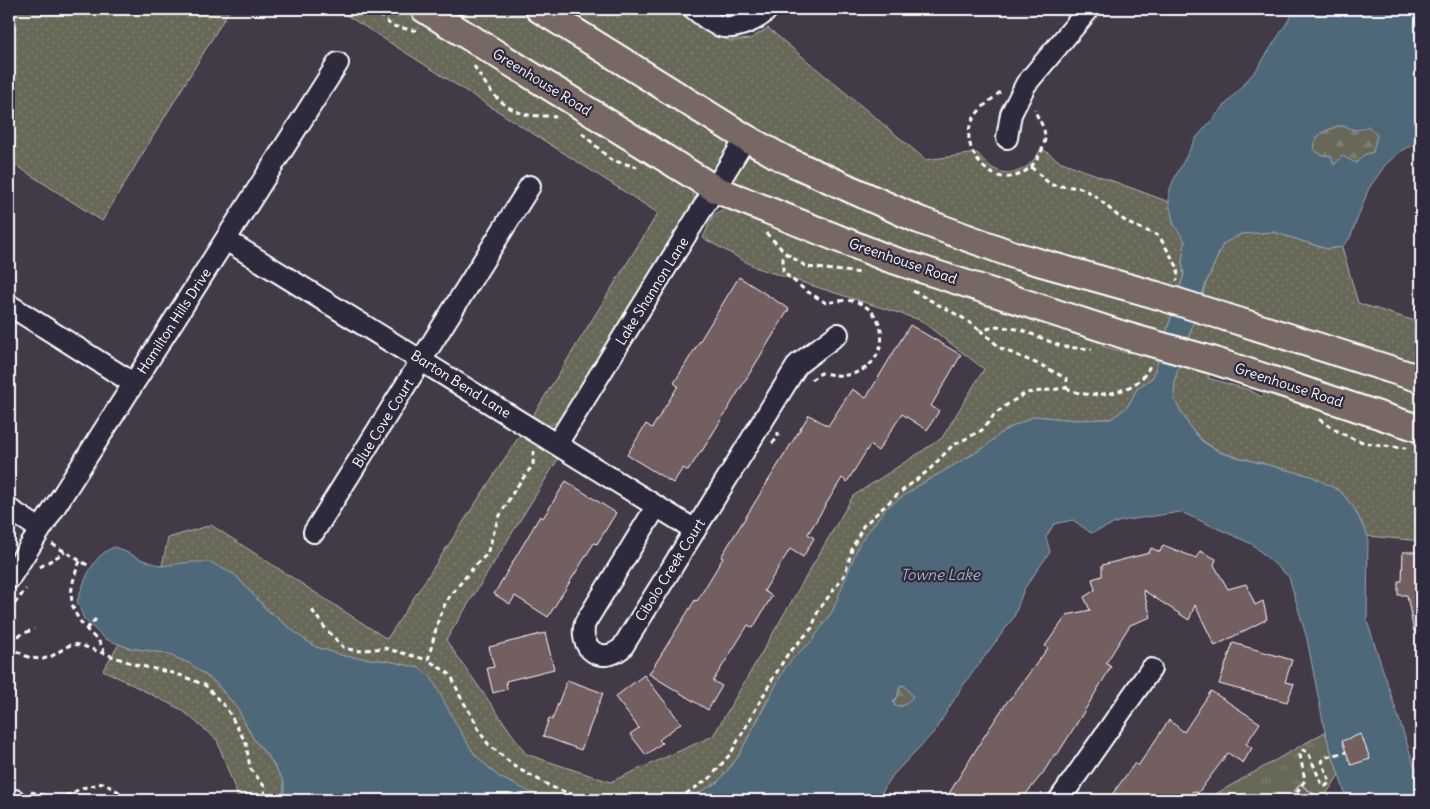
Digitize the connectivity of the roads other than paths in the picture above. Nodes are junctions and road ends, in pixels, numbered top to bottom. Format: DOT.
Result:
graph roads {
  1 [pos="539,9"];
  2 [pos="694,9"];
  3 [pos="768,9"];
  4 [pos="1089,9"];
  5 [pos="422,20"];
  6 [pos="338,63"];
  7 [pos="746,138"];
  8 [pos="1007,138"];
  9 [pos="530,186"];
  10 [pos="715,189"];
  11 [pos="226,240"];
  12 [pos="9,305"];
  13 [pos="838,334"];
  14 [pos="422,360"];
  15 [pos="1421,379"];
  16 [pos="133,383"];
  17 [pos="1421,429"];
  18 [pos="557,444"];
  19 [pos="656,507"];
  20 [pos="9,509"];
  21 [pos="695,530"];
  22 [pos="314,532"];
  23 [pos="42,534"];
  24 [pos="9,579"];
  25 [pos="1151,670"];
  26 [pos="21,796"];
  27 [pos="9,799"];
  28 [pos="1059,800"];
  1 -- 7 [label="main road"];
  2 -- 3 [label="street"];
  4 -- 8 [label="street"];
  5 -- 10 [label="main road, Greenhouse Road"];
  6 -- 11 [label="street, Hamilton Hills Drive"];
  7 -- 10 [label="street, Lake Shannon Lane"];
  7 -- 15 [label="main road, bridge"];
  9 -- 14 [label="street, Blue Cove Court"];
  10 -- 17 [label="main road, Greenhouse Road, bridge"];
  10 -- 18 [label="street, Lake Shannon Lane"];
  11 -- 14 [label="street, Barton Bend Lane"];
  11 -- 16 [label="street, Hamilton Hills Drive"];
  12 -- 16 [label="street"];
  13 -- 21 [label="street, Cibolo Creek Court"];
  14 -- 18 [label="street, Barton Bend Lane"];
  14 -- 22 [label="street, Blue Cove Court"];
  16 -- 23 [label="street, Hamilton Hills Drive"];
  18 -- 19 [label="street, Barton Bend Lane"];
  19 -- 21 [label="street, Barton Bend Lane"];
  19 -- 21 [label="street, Cibolo Creek Court"];
  20 -- 23 [label="street"];
  23 -- 24 [label="street, Hamilton Hills Drive"];
  25 -- 28 [label="street"];
  26 -- 27 [label="street"];
}
